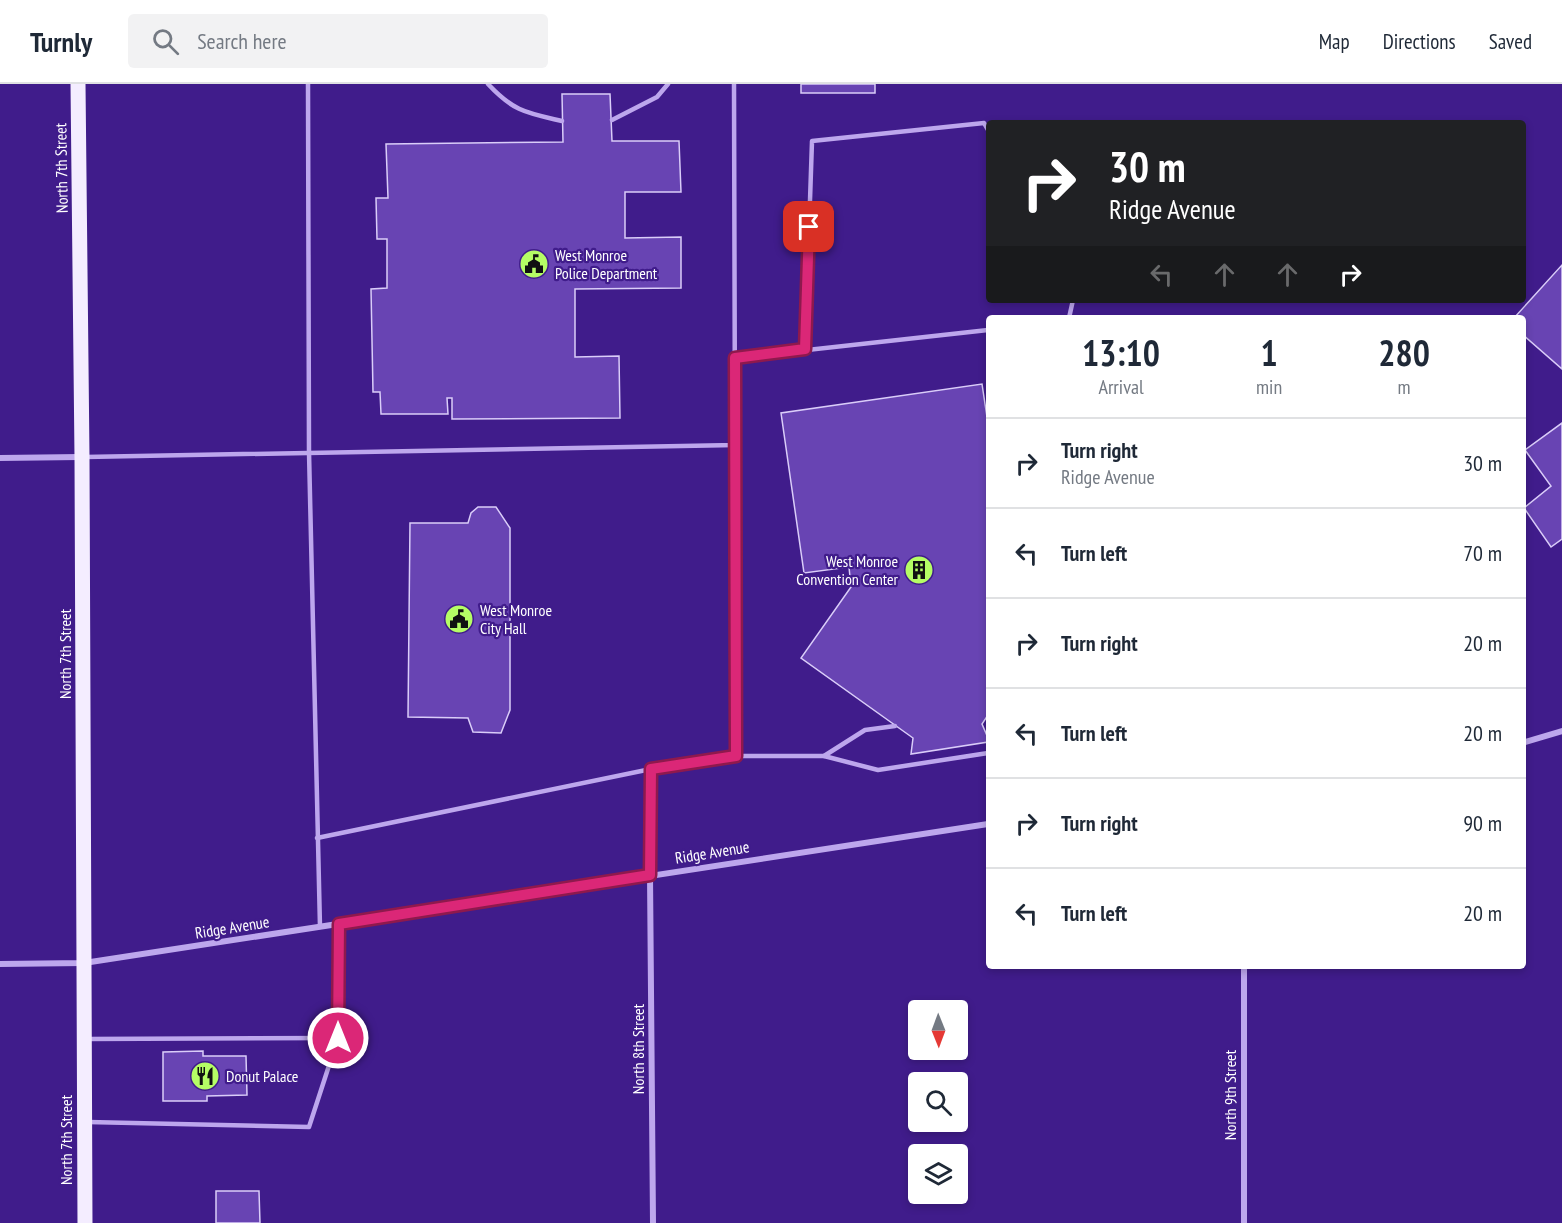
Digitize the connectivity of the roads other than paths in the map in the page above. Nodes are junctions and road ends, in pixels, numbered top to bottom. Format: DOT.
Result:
graph roads {
  1 [pos="78,84"];
  2 [pos="308,84"];
  3 [pos="488,84"];
  4 [pos="668,84"];
  5 [pos="734,84"];
  6 [pos="612,120"];
  7 [pos="562,121"];
  8 [pos="986,126"];
  9 [pos="986,330"];
  10 [pos="805,349"];
  11 [pos="735,358"];
  12 [pos="735,445"];
  13 [pos="309,452"];
  14 [pos="82,457"];
  15 [pos="0,458"];
  16 [pos="895,726"];
  17 [pos="1562,732"];
  18 [pos="1526,742"];
  19 [pos="986,753"];
  20 [pos="736,756"];
  21 [pos="824,756"];
  22 [pos="651,769"];
  23 [pos="986,824"];
  24 [pos="317,838"];
  25 [pos="650,875"];
  26 [pos="339,924"];
  27 [pos="320,927"];
  28 [pos="84,963"];
  29 [pos="0,964"];
  30 [pos="1244,969"];
  31 [pos="338,1038"];
  32 [pos="84,1039"];
  33 [pos="84,1122"];
  34 [pos="85,1223"];
  35 [pos="653,1223"];
  36 [pos="1244,1223"];
  1 -- 14 [label="main road, North 7th Street"];
  2 -- 13 [label="lane"];
  3 -- 7 [label="lane"];
  4 -- 6 [label="lane"];
  5 -- 11 [label="lane"];
  8 -- 10 [label="lane"];
  9 -- 10 [label="lane"];
  10 -- 11 [label="lane"];
  11 -- 12 [label="lane"];
  12 -- 13 [label="lane"];
  12 -- 20 [label="lane"];
  13 -- 14 [label="lane"];
  13 -- 24 [label="lane"];
  14 -- 15 [label="street"];
  14 -- 28 [label="main road, North 7th Street"];
  16 -- 21 [label="lane"];
  17 -- 18 [label="street"];
  19 -- 21 [label="lane"];
  20 -- 21 [label="lane"];
  20 -- 22 [label="lane"];
  22 -- 24 [label="lane"];
  22 -- 25 [label="lane"];
  23 -- 25 [label="street, Ridge Avenue"];
  24 -- 27 [label="lane"];
  25 -- 26 [label="street, Ridge Avenue"];
  25 -- 35 [label="street, North 8th Street"];
  26 -- 27 [label="street, Ridge Avenue"];
  26 -- 31 [label="lane"];
  27 -- 28 [label="street, Ridge Avenue"];
  28 -- 29 [label="street, Ridge Avenue"];
  28 -- 32 [label="main road, North 7th Street"];
  30 -- 36 [label="street, North 9th Street"];
  31 -- 32 [label="lane"];
  31 -- 33 [label="lane"];
  32 -- 33 [label="main road, North 7th Street"];
  33 -- 34 [label="main road, North 7th Street"];
}
